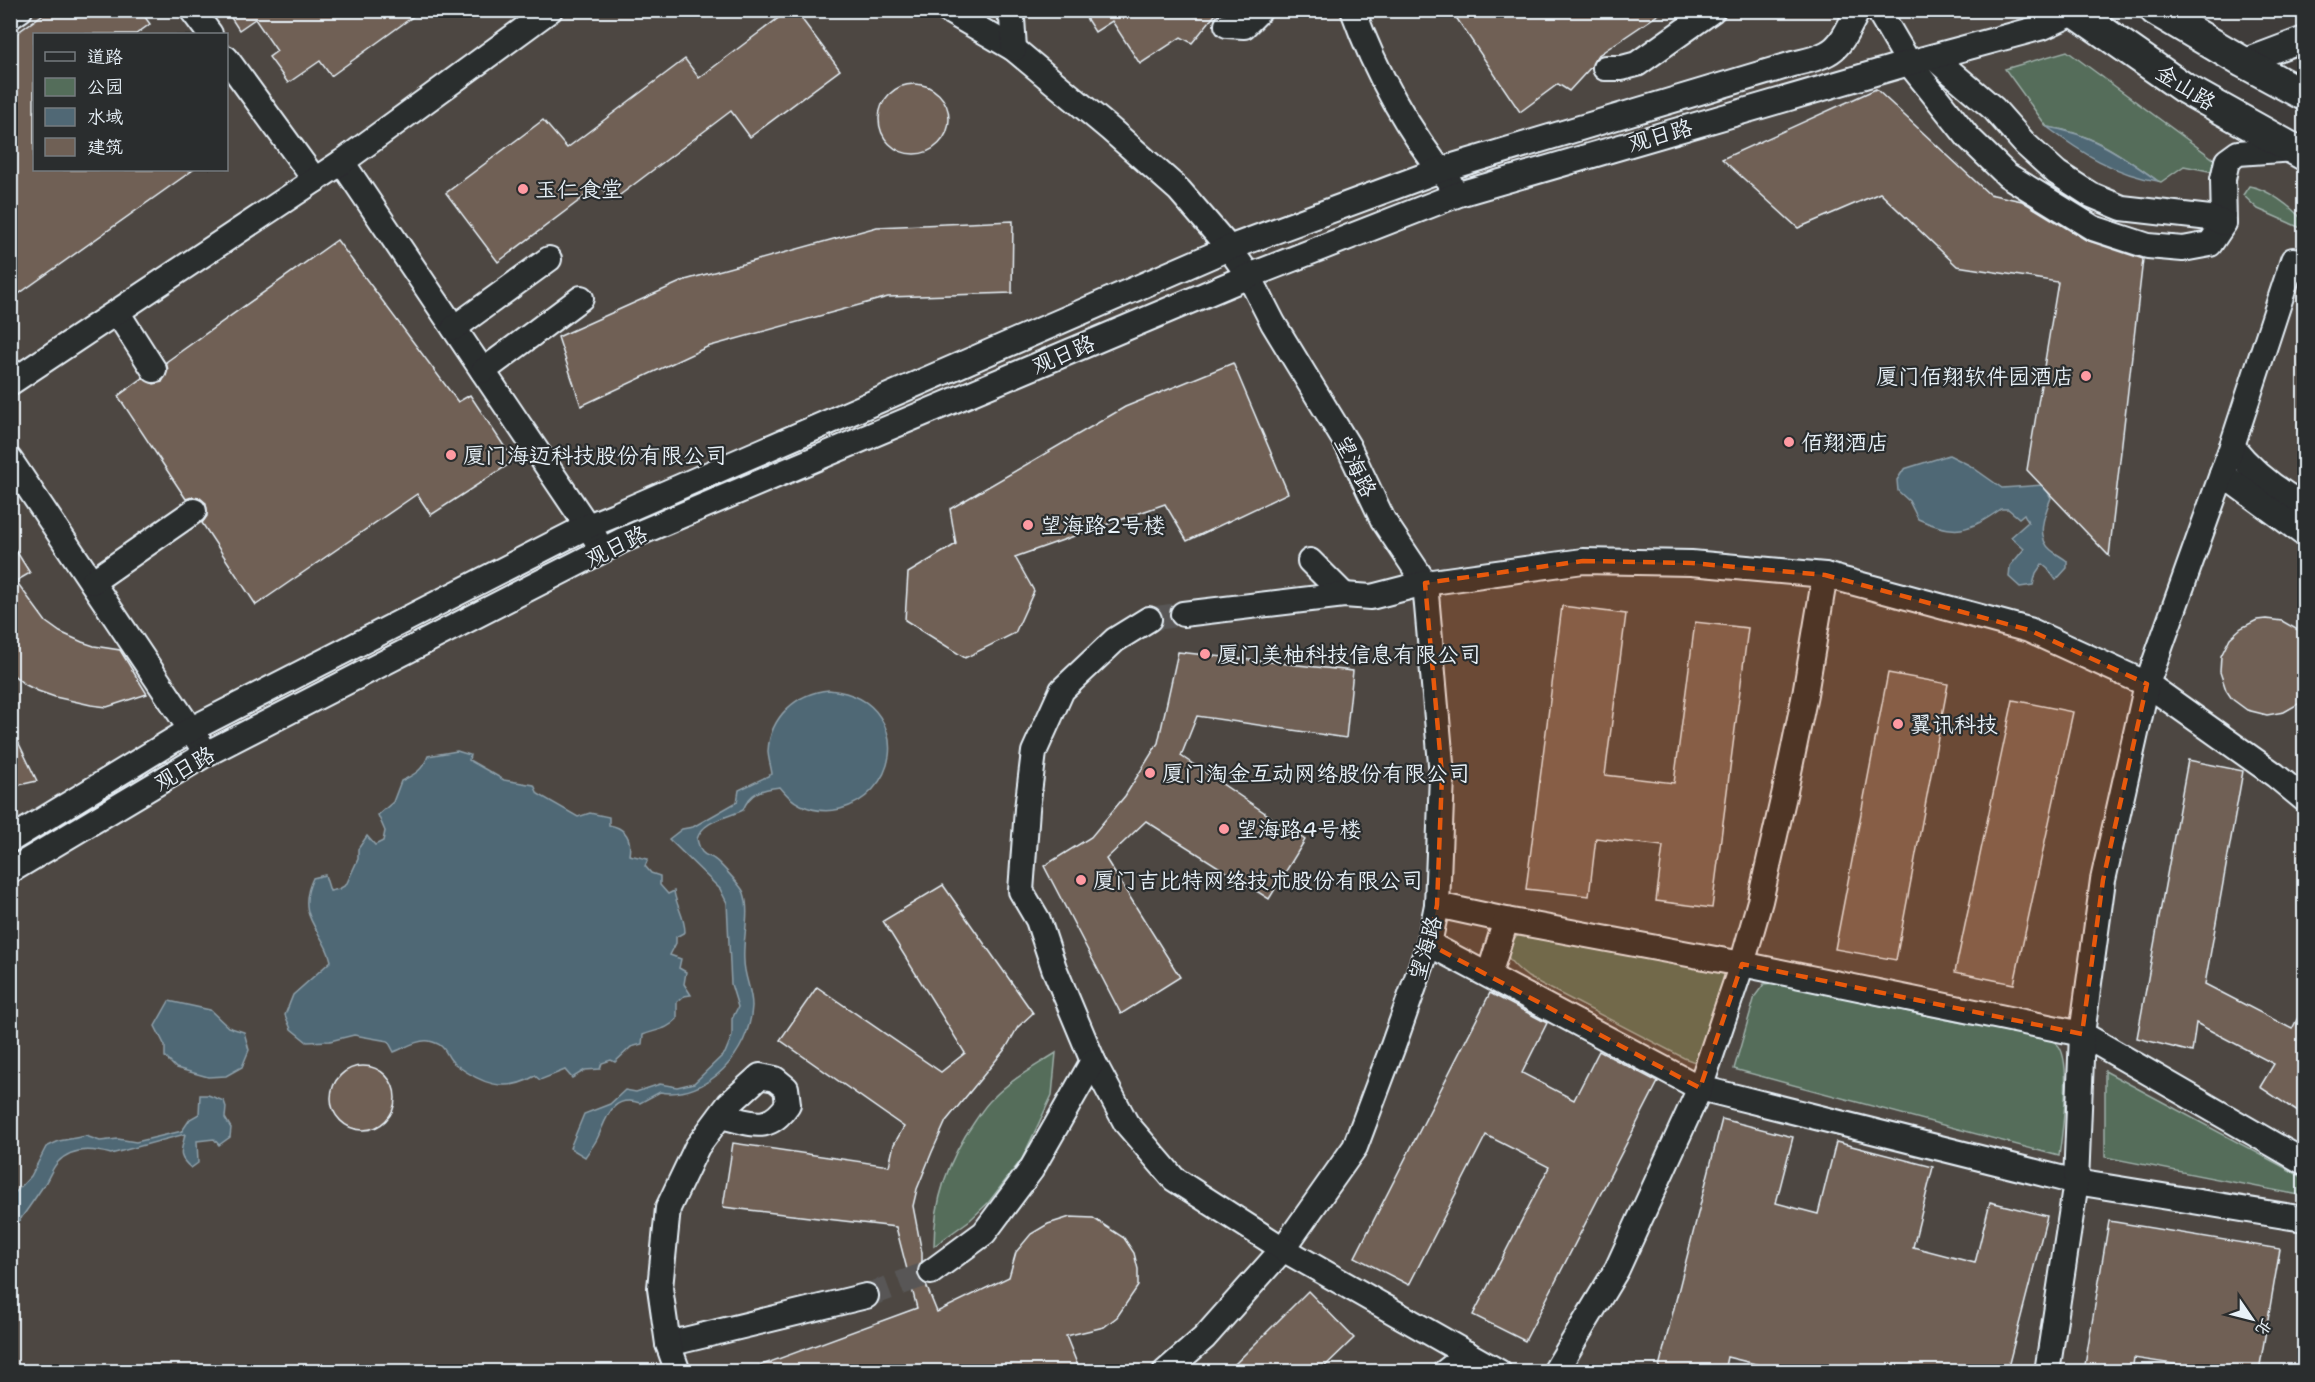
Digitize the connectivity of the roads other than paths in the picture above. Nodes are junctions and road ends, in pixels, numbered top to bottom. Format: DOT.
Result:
graph roads {
  1 [pos="20,10"];
  2 [pos="192,10"];
  3 [pos="550,10"];
  4 [pos="947,10"];
  5 [pos="1007,10"];
  6 [pos="1260,10"];
  7 [pos="1353,10"];
  8 [pos="1713,10"];
  9 [pos="1858,10"];
  10 [pos="1878,10"];
  11 [pos="2155,10"];
  12 [pos="2076,11"];
  13 [pos="10,17"];
  14 [pos="1227,25"];
  15 [pos="209,33"];
  16 [pos="2304,39"];
  17 [pos="1014,49"];
  18 [pos="1933,57"];
  19 [pos="228,61"];
  20 [pos="2243,62"];
  21 [pos="1909,63"];
  22 [pos="1605,68"];
  23 [pos="2304,95"];
  24 [pos="2300,152"];
  25 [pos="342,162"];
  26 [pos="1440,170"];
  27 [pos="315,180"];
  28 [pos="1459,194"];
  29 [pos="2224,223"];
  30 [pos="1229,248"];
  31 [pos="549,258"];
  32 [pos="2304,270"];
  33 [pos="1249,276"];
  34 [pos="581,298"];
  35 [pos="117,312"];
  36 [pos="454,328"];
  37 [pos="154,370"];
  38 [pos="483,371"];
  39 [pos="10,383"];
  40 [pos="2232,446"];
  41 [pos="13,468"];
  42 [pos="2222,474"];
  43 [pos="2304,505"];
  44 [pos="194,511"];
  45 [pos="588,526"];
  46 [pos="2304,534"];
  47 [pos="604,551"];
  48 [pos="1310,561"];
  49 [pos="1825,574"];
  50 [pos="92,582"];
  51 [pos="1425,583"];
  52 [pos="1344,595"];
  53 [pos="1183,614"];
  54 [pos="1149,619"];
  55 [pos="2146,684"];
  56 [pos="190,730"];
  57 [pos="206,754"];
  58 [pos="2304,799"];
  59 [pos="10,840"];
  60 [pos="10,871"];
  61 [pos="1437,904"];
  62 [pos="1506,920"];
  63 [pos="1428,944"];
  64 [pos="1742,964"];
  65 [pos="1489,975"];
  66 [pos="2082,1034"];
  67 [pos="1093,1061"];
  68 [pos="1700,1088"];
  69 [pos="720,1116"];
  70 [pos="2304,1162"];
  71 [pos="2076,1182"];
  72 [pos="2304,1219"];
  73 [pos="1283,1249"];
  74 [pos="931,1272"];
  75 [pos="866,1296"];
  76 [pos="668,1344"];
  77 [pos="1468,1354"];
  78 [pos="678,1371"];
  79 [pos="1165,1371"];
  80 [pos="1445,1371"];
  81 [pos="1499,1371"];
  82 [pos="1555,1371"];
  83 [pos="2047,1371"];
  1 -- 13 [label="street"];
  2 -- 15 [label="street"];
  3 -- 25 [label="street"];
  4 -- 17 [label="street"];
  5 -- 17 [label="street"];
  6 -- 14 [label="street"];
  7 -- 26 [label="street"];
  8 -- 22 [label="street"];
  9 -- 26 [label="street, 观日路"];
  10 -- 21 [label="street"];
  11 -- 20 [label="main road"];
  12 -- 18 [label="street, 观日路"];
  12 -- 24 [label="main road, 金山路"];
  16 -- 20 [label="street"];
  17 -- 30 [label="street"];
  18 -- 21 [label="street, 观日路"];
  18 -- 29 [label="street"];
  19 -- 27 [label="street"];
  20 -- 23 [label="main road"];
  21 -- 28 [label="street, 观日路"];
  21 -- 29 [label="street"];
  24 -- 29 [label="street"];
  25 -- 27 [label="street"];
  25 -- 36 [label="street"];
  26 -- 28 [label="street"];
  26 -- 30 [label="street, 观日路"];
  27 -- 35 [label="street"];
  28 -- 33 [label="street, 观日路"];
  30 -- 33 [label="street"];
  30 -- 45 [label="street, 观日路"];
  31 -- 36 [label="street"];
  32 -- 40 [label="street"];
  33 -- 47 [label="street, 观日路"];
  33 -- 51 [label="street, 望海路"];
  34 -- 38 [label="street"];
  35 -- 37 [label="street"];
  35 -- 39 [label="street"];
  36 -- 38 [label="street"];
  38 -- 45 [label="street"];
  40 -- 42 [label="street"];
  40 -- 43 [label="street"];
  41 -- 50 [label="street"];
  42 -- 46 [label="street"];
  42 -- 55 [label="street"];
  44 -- 50 [label="street"];
  45 -- 47 [label="street"];
  45 -- 56 [label="street, 观日路"];
  47 -- 57 [label="street, 观日路"];
  48 -- 52 [label="street"];
  49 -- 51 [label="street"];
  49 -- 55 [label="street"];
  49 -- 64 [label="street"];
  50 -- 56 [label="street"];
  51 -- 52 [label="street"];
  51 -- 61 [label="street, 望海路"];
  52 -- 53 [label="street"];
  54 -- 67 [label="street"];
  55 -- 58 [label="street"];
  55 -- 66 [label="street"];
  56 -- 57 [label="street"];
  56 -- 59 [label="street, 观日路"];
  57 -- 60 [label="street, 观日路"];
  61 -- 62 [label="street"];
  61 -- 63 [label="street, 望海路"];
  62 -- 64 [label="street"];
  62 -- 65 [label="street"];
  63 -- 65 [label="street"];
  63 -- 73 [label="street, 望海路"];
  64 -- 66 [label="street"];
  64 -- 68 [label="street"];
  65 -- 68 [label="street"];
  66 -- 70 [label="street"];
  66 -- 71 [label="street"];
  67 -- 73 [label="street"];
  67 -- 74 [label="street"];
  68 -- 71 [label="street"];
  68 -- 82 [label="street"];
  69 -- 76 [label="street"];
  71 -- 72 [label="street"];
  71 -- 83 [label="street"];
  73 -- 77 [label="street"];
  73 -- 79 [label="street, 望海路"];
  75 -- 76 [label="street"];
  76 -- 78 [label="street"];
  77 -- 80 [label="street"];
  77 -- 81 [label="street"];
}
